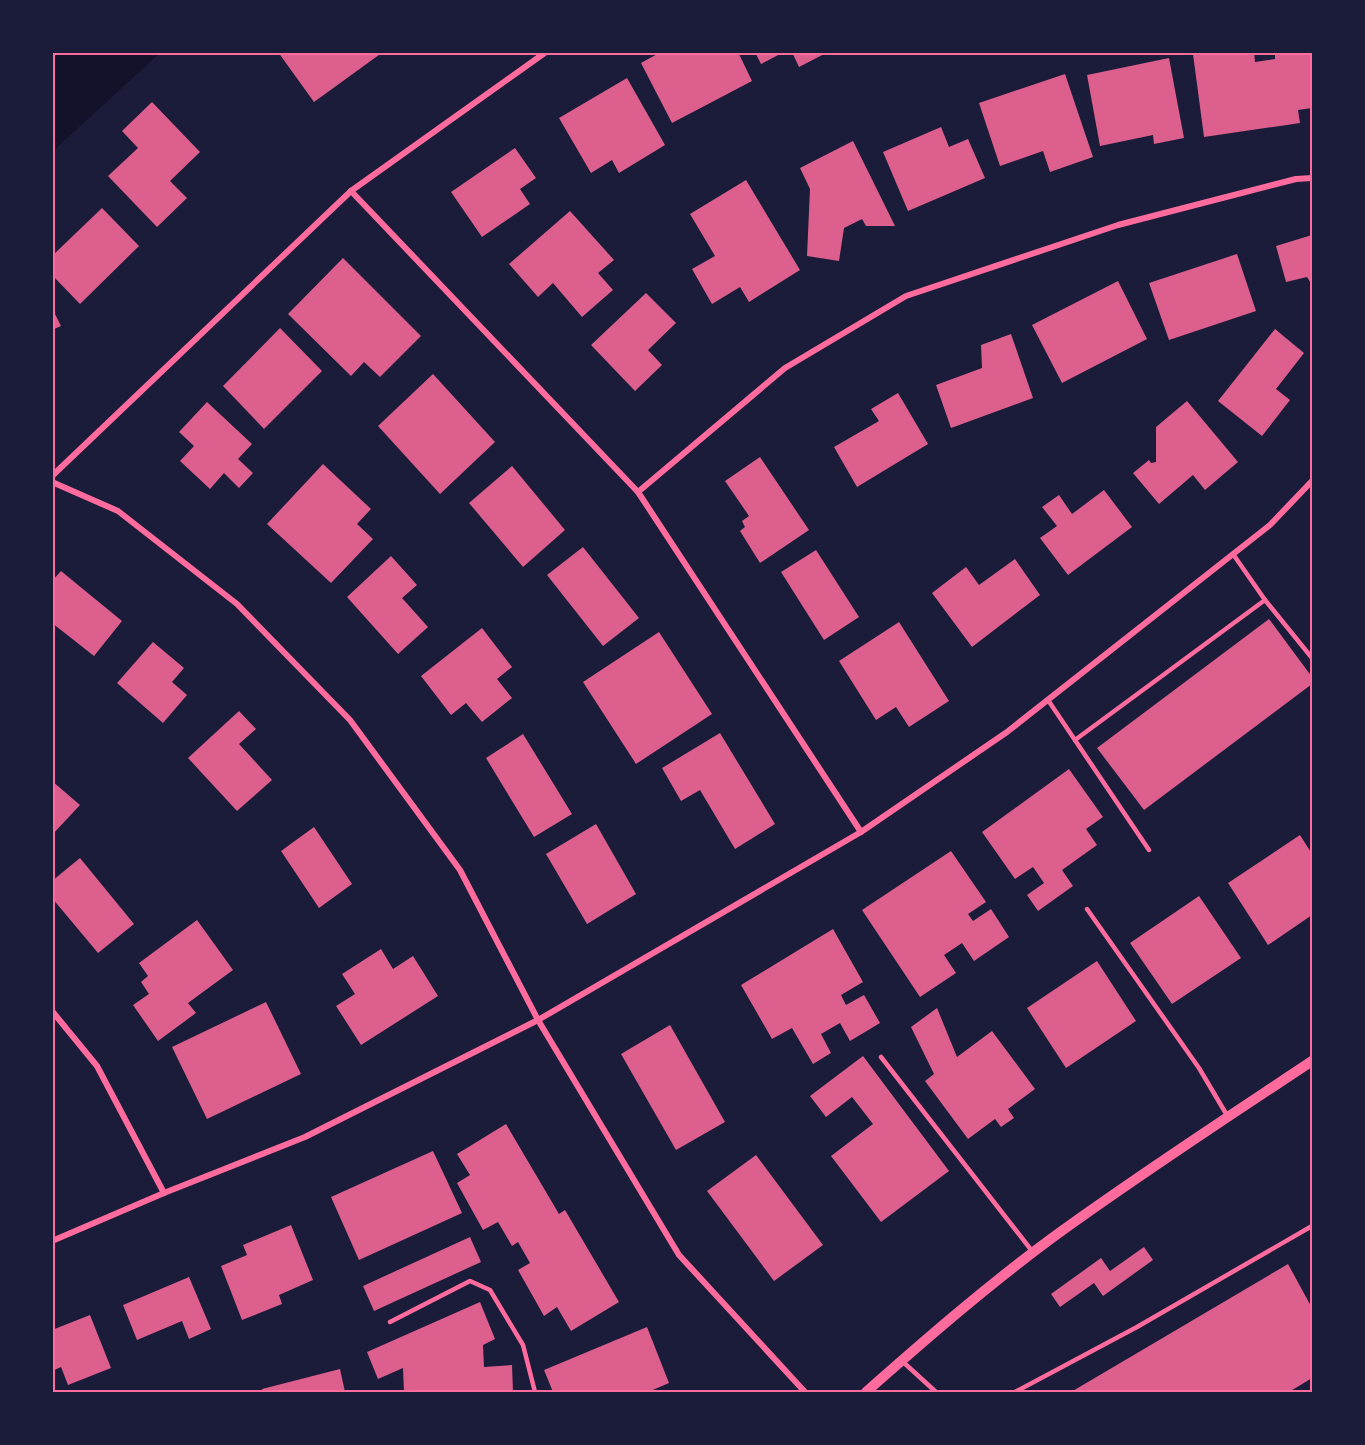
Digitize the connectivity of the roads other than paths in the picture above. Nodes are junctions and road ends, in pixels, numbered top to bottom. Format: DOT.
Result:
graph roads {
  1 [pos="546,52"];
  2 [pos="1312,178"];
  3 [pos="351,191"];
  4 [pos="52,476"];
  5 [pos="1312,481"];
  6 [pos="52,482"];
  7 [pos="638,492"];
  8 [pos="1233,554"];
  9 [pos="1265,600"];
  10 [pos="1312,658"];
  11 [pos="1048,700"];
  12 [pos="1075,740"];
  13 [pos="861,832"];
  14 [pos="1149,850"];
  15 [pos="1087,909"];
  16 [pos="52,1011"];
  17 [pos="538,1020"];
  18 [pos="881,1057"];
  19 [pos="1312,1061"];
  20 [pos="1228,1117"];
  21 [pos="164,1193"];
  22 [pos="1312,1226"];
  23 [pos="52,1241"];
  24 [pos="1033,1253"];
  25 [pos="390,1322"];
  26 [pos="902,1360"];
  27 [pos="535,1392"];
  28 [pos="804,1392"];
  29 [pos="866,1392"];
  30 [pos="936,1392"];
  31 [pos="1015,1392"];
  1 -- 3 [label="street"];
  2 -- 7 [label="street"];
  3 -- 4 [label="street"];
  3 -- 7 [label="street"];
  5 -- 8 [label="street"];
  6 -- 17 [label="street"];
  7 -- 13 [label="street"];
  8 -- 9 [label="lane"];
  8 -- 11 [label="street"];
  9 -- 10 [label="lane"];
  9 -- 12 [label="lane"];
  11 -- 12 [label="lane"];
  11 -- 13 [label="street"];
  12 -- 14 [label="lane"];
  13 -- 17 [label="street"];
  15 -- 20 [label="lane"];
  16 -- 21 [label="street"];
  17 -- 21 [label="street"];
  17 -- 28 [label="street"];
  18 -- 24 [label="lane"];
  19 -- 20 [label="street"];
  20 -- 24 [label="street"];
  21 -- 23 [label="street"];
  22 -- 31 [label="lane"];
  24 -- 26 [label="street"];
  25 -- 27 [label="lane"];
  26 -- 29 [label="street"];
  26 -- 30 [label="lane"];
}
